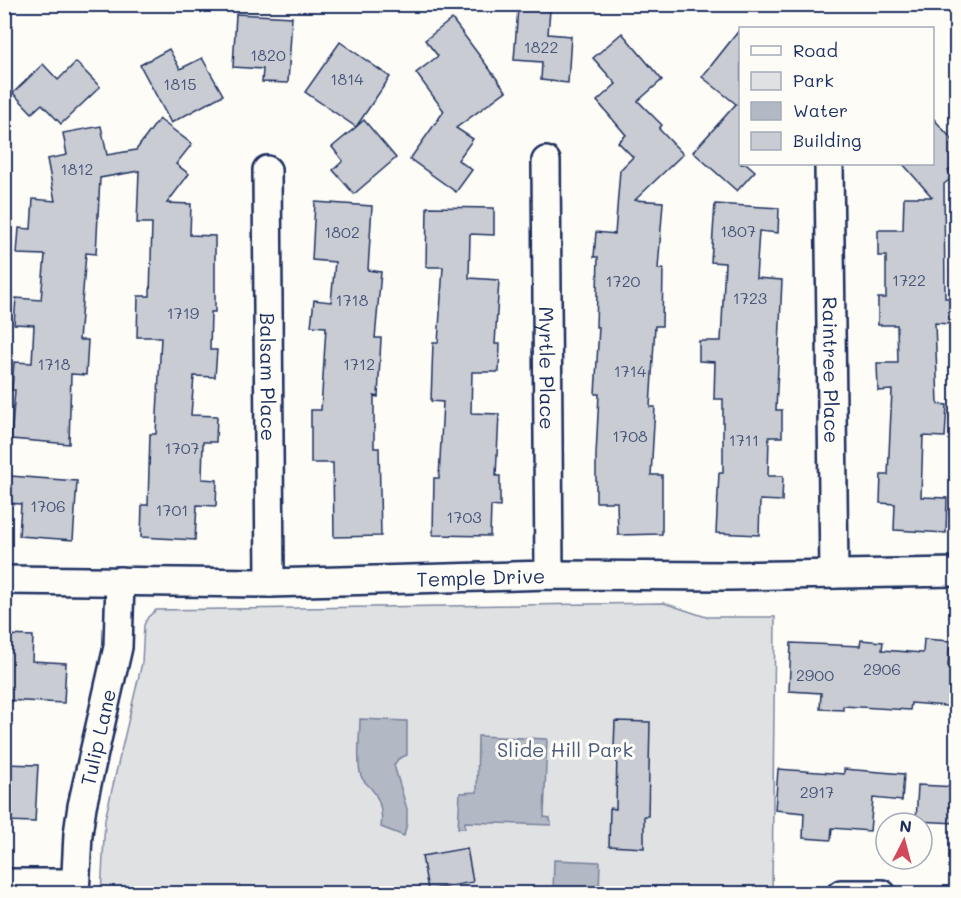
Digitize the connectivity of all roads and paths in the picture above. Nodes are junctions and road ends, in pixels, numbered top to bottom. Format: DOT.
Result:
graph roads {
  1 [pos="546,161"];
  2 [pos="830,165"];
  3 [pos="267,170"];
  4 [pos="957,572"];
  5 [pos="834,574"];
  6 [pos="549,575"];
  7 [pos="4,580"];
  8 [pos="120,581"];
  9 [pos="270,583"];
  10 [pos="4,883"];
  11 [pos="75,888"];
  12 [pos="842,894"];
  13 [pos="882,894"];
  1 -- 6 [label="street, Myrtle Place"];
  2 -- 5 [label="street, Raintree Place"];
  3 -- 9 [label="street, Balsam Place"];
  4 -- 5 [label="street, Temple Drive"];
  5 -- 6 [label="street, Temple Drive"];
  6 -- 9 [label="street, Temple Drive"];
  7 -- 8 [label="street, Temple Drive"];
  8 -- 9 [label="street, Temple Drive"];
  8 -- 11 [label="street, Tulip Lane"];
  10 -- 11 [label="street"];
  12 -- 13 [label="street"];
}
